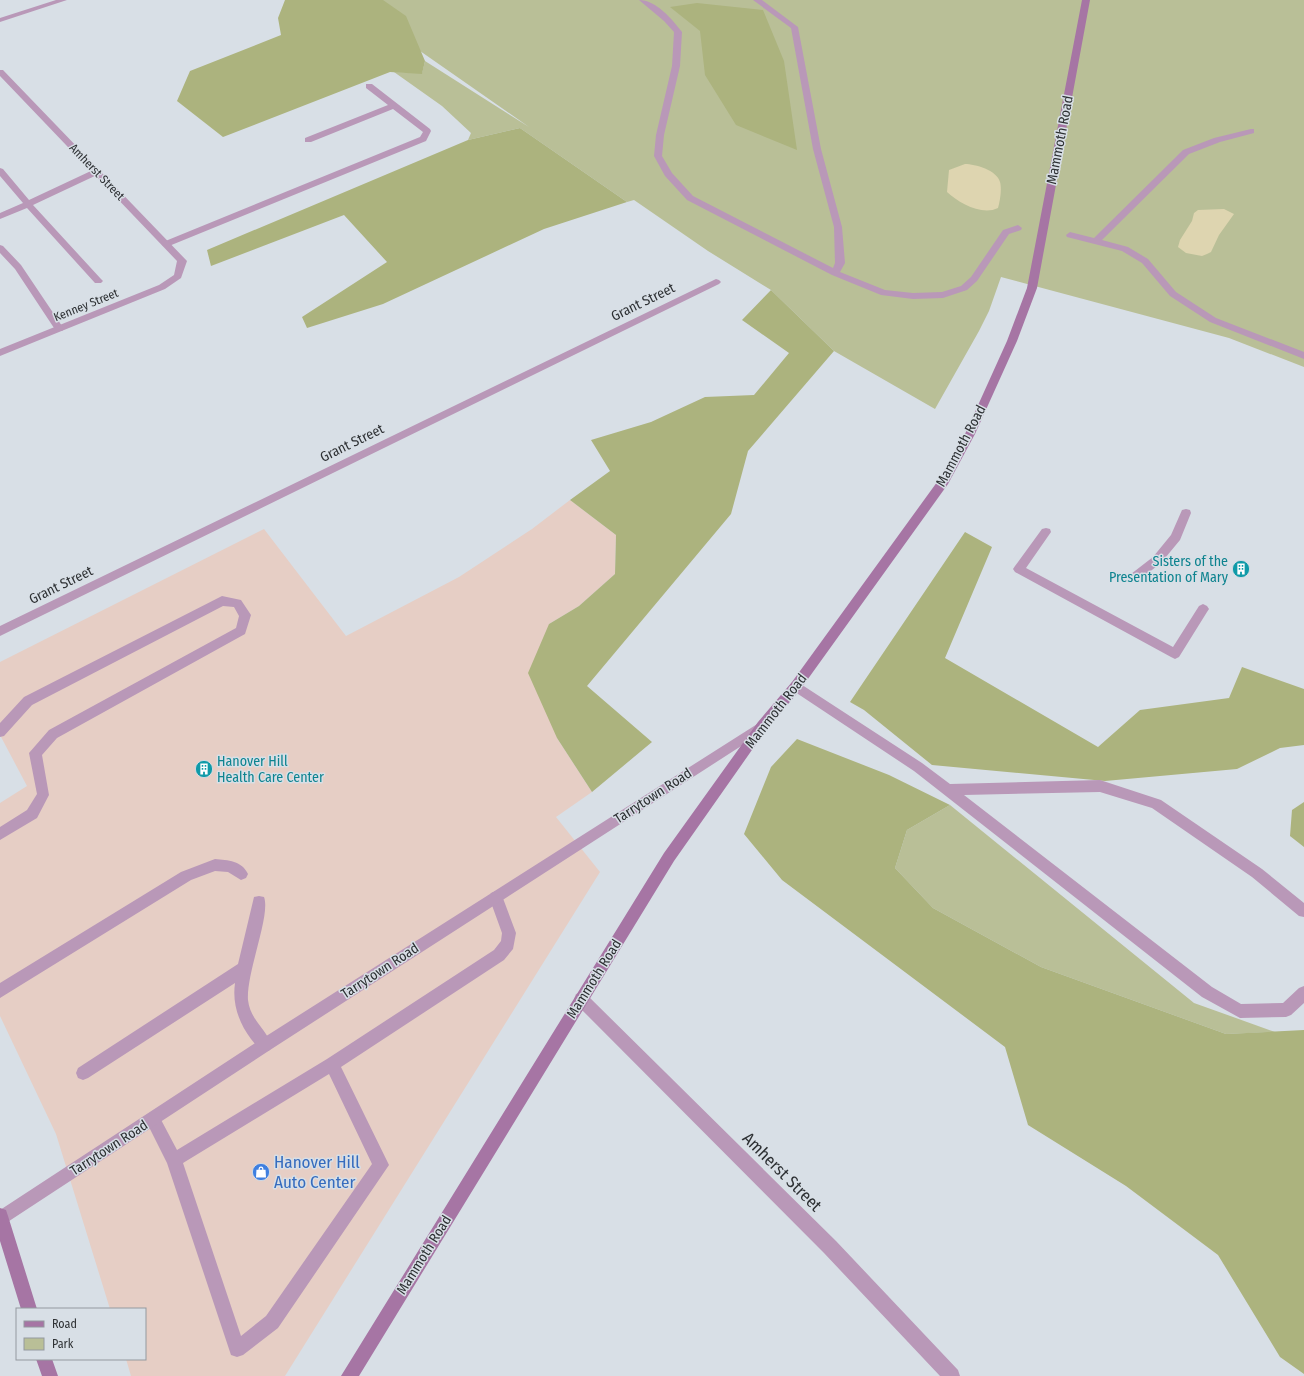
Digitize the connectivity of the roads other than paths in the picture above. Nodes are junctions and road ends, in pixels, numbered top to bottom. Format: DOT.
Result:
graph roads {
  1 [pos="63,0"];
  2 [pos="643,0"];
  3 [pos="757,0"];
  4 [pos="1086,0"];
  5 [pos="0,20"];
  6 [pos="0,72"];
  7 [pos="369,86"];
  8 [pos="394,106"];
  9 [pos="1251,131"];
  10 [pos="308,140"];
  11 [pos="0,171"];
  12 [pos="96,172"];
  13 [pos="28,204"];
  14 [pos="0,216"];
  15 [pos="1018,228"];
  16 [pos="1070,235"];
  17 [pos="1096,241"];
  18 [pos="166,244"];
  19 [pos="0,248"];
  20 [pos="835,273"];
  21 [pos="178,276"];
  22 [pos="98,281"];
  23 [pos="716,282"];
  24 [pos="59,329"];
  25 [pos="0,353"];
  26 [pos="1304,356"];
  27 [pos="1186,514"];
  28 [pos="1046,532"];
  29 [pos="1135,577"];
  30 [pos="1203,609"];
  31 [pos="0,630"];
  32 [pos="796,686"];
  33 [pos="762,726"];
  34 [pos="0,732"];
  35 [pos="948,790"];
  36 [pos="0,834"];
  37 [pos="241,874"];
  38 [pos="496,897"];
  39 [pos="259,902"];
  40 [pos="1304,911"];
  41 [pos="245,968"];
  42 [pos="0,991"];
  43 [pos="1304,993"];
  44 [pos="581,999"];
  45 [pos="265,1045"];
  46 [pos="332,1064"];
  47 [pos="83,1073"];
  48 [pos="153,1119"];
  49 [pos="174,1160"];
  50 [pos="0,1218"];
  51 [pos="29,1308"];
  52 [pos="44,1360"];
  53 [pos="50,1376"];
  54 [pos="349,1376"];
  55 [pos="952,1376"];
  1 -- 5 [label="street"];
  2 -- 20 [label="street"];
  3 -- 20 [label="street"];
  4 -- 32 [label="main road, Mammoth Road"];
  6 -- 12 [label="street, Amherst Street"];
  7 -- 8 [label="street"];
  8 -- 10 [label="street"];
  8 -- 18 [label="street"];
  9 -- 17 [label="street"];
  11 -- 13 [label="street"];
  12 -- 13 [label="street"];
  12 -- 18 [label="street, Amherst Street"];
  13 -- 14 [label="street"];
  13 -- 22 [label="street"];
  15 -- 20 [label="street"];
  16 -- 17 [label="street"];
  17 -- 26 [label="street"];
  18 -- 21 [label="street, Amherst Street"];
  19 -- 24 [label="street"];
  21 -- 24 [label="street, Kenney Street"];
  23 -- 31 [label="street, Grant Street"];
  24 -- 25 [label="street, Kenney Street"];
  27 -- 29 [label="street"];
  28 -- 30 [label="street"];
  32 -- 33 [label="main road, Mammoth Road"];
  32 -- 35 [label="street"];
  33 -- 38 [label="street, Tarrytown Road"];
  33 -- 44 [label="main road, Mammoth Road"];
  34 -- 36 [label="street"];
  35 -- 40 [label="street"];
  35 -- 43 [label="street"];
  37 -- 42 [label="street"];
  38 -- 45 [label="street, Tarrytown Road"];
  38 -- 46 [label="street"];
  39 -- 41 [label="street"];
  41 -- 45 [label="street"];
  41 -- 47 [label="street"];
  44 -- 54 [label="main road, Mammoth Road"];
  44 -- 55 [label="street, Amherst Street"];
  45 -- 48 [label="street, Tarrytown Road"];
  46 -- 49 [label="street"];
  46 -- 49 [label="street"];
  48 -- 49 [label="street"];
  48 -- 50 [label="street, Tarrytown Road"];
  50 -- 51 [label="main road"];
  52 -- 53 [label="main road"];
}
